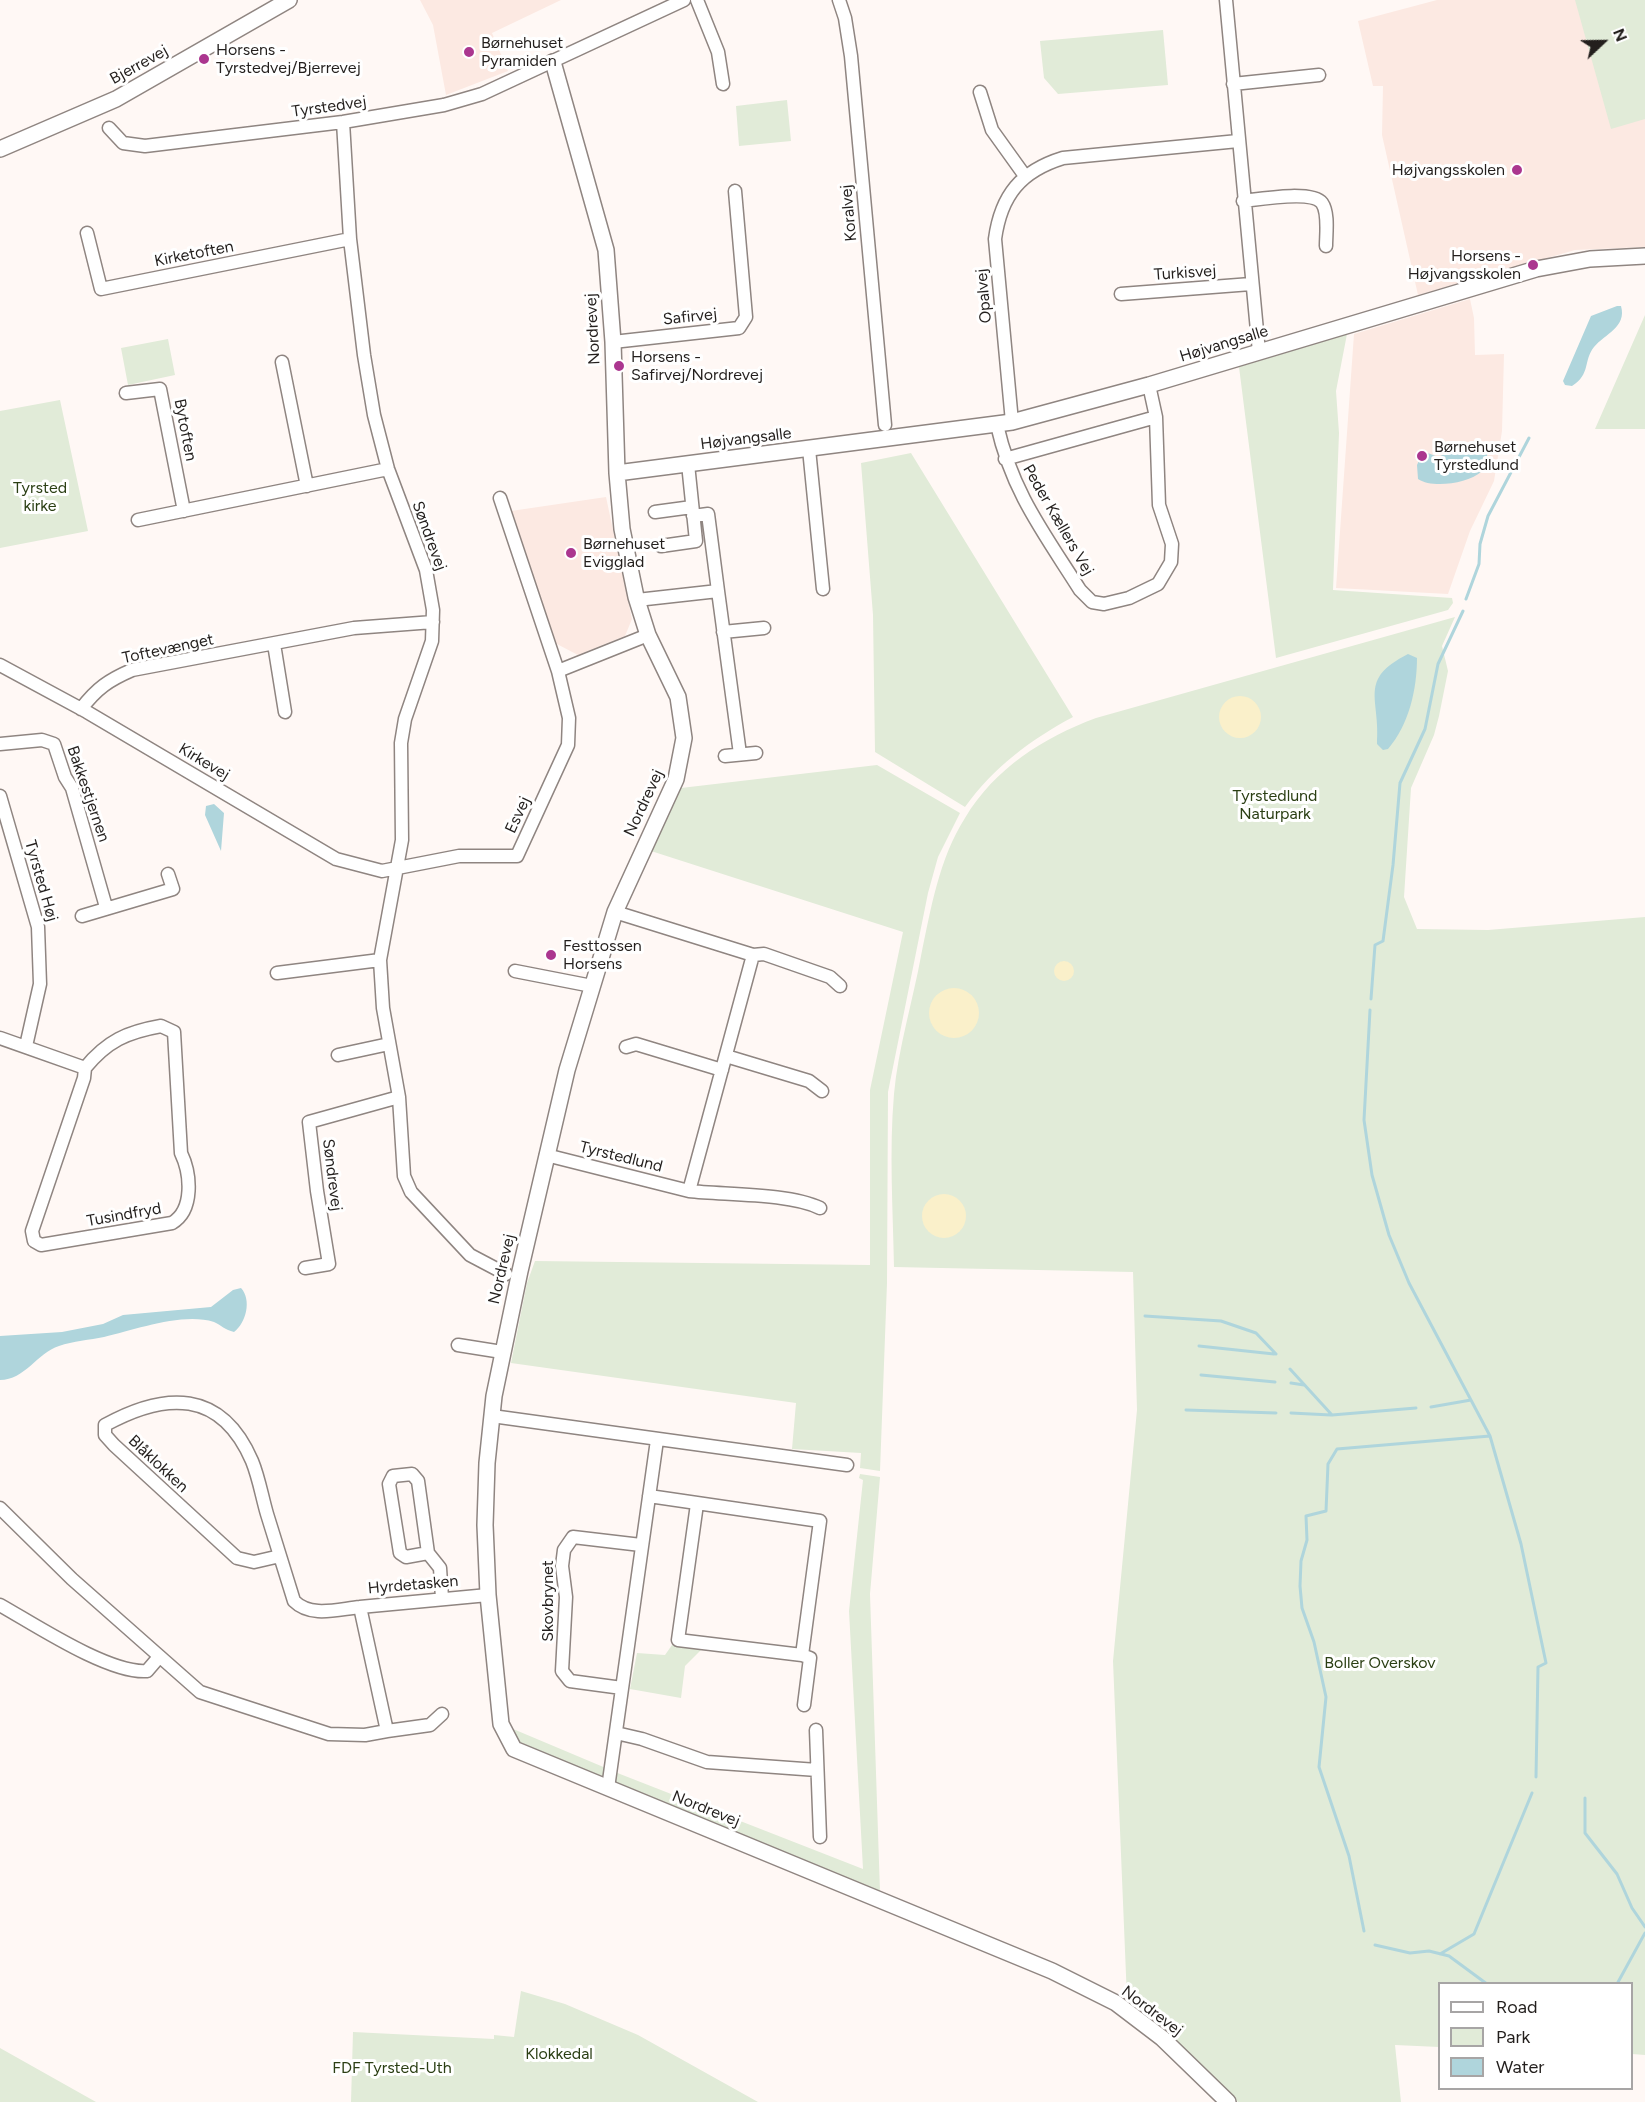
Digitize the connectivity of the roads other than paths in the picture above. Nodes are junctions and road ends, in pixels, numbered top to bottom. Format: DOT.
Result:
graph roads {
  1 [pos="289,0"];
  2 [pos="684,0"];
  3 [pos="697,0"];
  4 [pos="839,0"];
  5 [pos="1227,0"];
  6 [pos="553,62"];
  7 [pos="1319,75"];
  8 [pos="723,84"];
  9 [pos="1233,84"];
  10 [pos="980,92"];
  11 [pos="343,122"];
  12 [pos="109,128"];
  13 [pos="1238,141"];
  14 [pos="0,149"];
  15 [pos="1025,176"];
  16 [pos="735,190"];
  17 [pos="1243,201"];
  18 [pos="87,233"];
  19 [pos="350,239"];
  20 [pos="1326,246"];
  21 [pos="1645,256"];
  22 [pos="1251,284"];
  23 [pos="1121,294"];
  24 [pos="613,342"];
  25 [pos="1259,352"];
  26 [pos="282,362"];
  27 [pos="1149,385"];
  28 [pos="126,393"];
  29 [pos="1156,417"];
  30 [pos="1005,424"];
  31 [pos="885,425"];
  32 [pos="809,449"];
  33 [pos="1005,459"];
  34 [pos="688,464"];
  35 [pos="388,469"];
  36 [pos="617,473"];
  37 [pos="307,486"];
  38 [pos="500,498"];
  39 [pos="184,511"];
  40 [pos="692,511"];
  41 [pos="655,512"];
  42 [pos="138,519"];
  43 [pos="661,546"];
  44 [pos="823,589"];
  45 [pos="718,591"];
  46 [pos="637,600"];
  47 [pos="433,622"];
  48 [pos="764,628"];
  49 [pos="723,632"];
  50 [pos="648,635"];
  51 [pos="274,644"];
  52 [pos="1,668"];
  53 [pos="558,671"];
  54 [pos="81,709"];
  55 [pos="285,712"];
  56 [pos="0,744"];
  57 [pos="756,753"];
  58 [pos="740,754"];
  59 [pos="725,756"];
  60 [pos="0,796"];
  61 [pos="396,869"];
  62 [pos="168,874"];
  63 [pos="106,907"];
  64 [pos="615,912"];
  65 [pos="82,916"];
  66 [pos="753,955"];
  67 [pos="380,960"];
  68 [pos="515,971"];
  69 [pos="277,973"];
  70 [pos="592,986"];
  71 [pos="840,986"];
  72 [pos="0,1038"];
  73 [pos="389,1044"];
  74 [pos="26,1046"];
  75 [pos="626,1047"];
  76 [pos="338,1055"];
  77 [pos="726,1056"];
  78 [pos="85,1068"];
  79 [pos="722,1070"];
  80 [pos="822,1091"];
  81 [pos="399,1097"];
  82 [pos="546,1155"];
  83 [pos="689,1191"];
  84 [pos="820,1208"];
  85 [pos="304,1268"];
  86 [pos="506,1274"];
  87 [pos="459,1345"];
  88 [pos="502,1352"];
  89 [pos="492,1416"];
  90 [pos="657,1440"];
  91 [pos="847,1465"];
  92 [pos="649,1496"];
  93 [pos="697,1504"];
  94 [pos="0,1508"];
  95 [pos="641,1545"];
  96 [pos="428,1553"];
  97 [pos="280,1556"];
  98 [pos="488,1596"];
  99 [pos="442,1598"];
  100 [pos="0,1605"];
  101 [pos="360,1607"];
  102 [pos="802,1655"];
  103 [pos="159,1657"];
  104 [pos="622,1688"];
  105 [pos="804,1705"];
  106 [pos="442,1714"];
  107 [pos="816,1730"];
  108 [pos="387,1731"];
  109 [pos="616,1733"];
  110 [pos="817,1770"];
  111 [pos="608,1788"];
  112 [pos="820,1837"];
  113 [pos="1228,2102"];
  1 -- 14 [label="street, Bjerrevej"];
  2 -- 6 [label="street, Tyrstedvej"];
  3 -- 8 [label="street"];
  4 -- 31 [label="street, Koralvej"];
  5 -- 9 [label="street"];
  6 -- 11 [label="street, Tyrstedvej"];
  6 -- 24 [label="street, Nordrevej"];
  7 -- 9 [label="street"];
  9 -- 13 [label="street"];
  10 -- 15 [label="street"];
  11 -- 12 [label="street, Tyrstedvej"];
  11 -- 19 [label="street, Søndrevej"];
  13 -- 15 [label="street, Opalvej"];
  13 -- 17 [label="street"];
  15 -- 30 [label="street, Opalvej"];
  16 -- 24 [label="street, Safirvej"];
  17 -- 20 [label="street"];
  17 -- 22 [label="street"];
  18 -- 19 [label="street, Kirketoften"];
  19 -- 35 [label="street, Søndrevej"];
  21 -- 25 [label="street, Højvangsalle"];
  22 -- 23 [label="street, Turkisvej"];
  22 -- 25 [label="street"];
  24 -- 36 [label="street, Nordrevej"];
  25 -- 27 [label="street, Højvangsalle"];
  26 -- 37 [label="street"];
  27 -- 29 [label="street, Peder Kællers Vej"];
  27 -- 30 [label="street, Højvangsalle"];
  28 -- 39 [label="street, Bytoften"];
  29 -- 33 [label="street, Peder Kællers Vej"];
  29 -- 33 [label="street, Peder Kællers Vej"];
  30 -- 32 [label="street, Højvangsalle"];
  30 -- 33 [label="street, Peder Kællers Vej"];
  32 -- 34 [label="street, Højvangsalle"];
  32 -- 44 [label="street, Højvangsalle"];
  34 -- 36 [label="street, Højvangsalle"];
  34 -- 40 [label="street, Højvangsalle"];
  35 -- 37 [label="street"];
  35 -- 47 [label="street, Søndrevej"];
  36 -- 46 [label="street, Nordrevej"];
  37 -- 39 [label="street"];
  38 -- 53 [label="street, Esvej"];
  39 -- 42 [label="street"];
  40 -- 41 [label="street"];
  40 -- 43 [label="street, Højvangsalle"];
  40 -- 45 [label="street"];
  45 -- 46 [label="street"];
  45 -- 49 [label="street"];
  46 -- 50 [label="street, Nordrevej"];
  47 -- 51 [label="street, Toftevænget"];
  47 -- 61 [label="street, Søndrevej"];
  48 -- 49 [label="street"];
  49 -- 58 [label="street"];
  50 -- 53 [label="street"];
  50 -- 64 [label="street, Nordrevej"];
  51 -- 54 [label="street, Toftevænget"];
  51 -- 55 [label="street"];
  52 -- 54 [label="street, Kirkevej"];
  53 -- 61 [label="street, Esvej"];
  54 -- 61 [label="street, Kirkevej"];
  56 -- 63 [label="street, Bakkestjernen"];
  57 -- 58 [label="street"];
  58 -- 59 [label="street"];
  60 -- 74 [label="street, Tyrsted Høj"];
  61 -- 67 [label="street, Søndrevej"];
  62 -- 63 [label="street"];
  63 -- 65 [label="street"];
  64 -- 66 [label="street"];
  64 -- 70 [label="street, Nordrevej"];
  66 -- 71 [label="street"];
  66 -- 77 [label="street"];
  67 -- 69 [label="street"];
  67 -- 73 [label="street, Søndrevej"];
  68 -- 70 [label="street"];
  70 -- 82 [label="street, Nordrevej"];
  72 -- 74 [label="street"];
  73 -- 76 [label="street"];
  73 -- 81 [label="street, Søndrevej"];
  74 -- 78 [label="street"];
  75 -- 79 [label="street"];
  77 -- 79 [label="street"];
  77 -- 80 [label="street"];
  78 -- 78 [label="street, Tusindfryd"];
  79 -- 83 [label="street"];
  81 -- 85 [label="street, Søndrevej"];
  81 -- 86 [label="street, Søndrevej"];
  82 -- 83 [label="street, Tyrstedlund"];
  82 -- 88 [label="street, Nordrevej"];
  83 -- 84 [label="street, Tyrstedlund"];
  87 -- 88 [label="street"];
  88 -- 89 [label="street, Nordrevej"];
  89 -- 90 [label="street"];
  89 -- 98 [label="street, Nordrevej"];
  90 -- 91 [label="street"];
  90 -- 92 [label="street"];
  92 -- 93 [label="street"];
  92 -- 95 [label="street"];
  93 -- 102 [label="street"];
  93 -- 102 [label="street"];
  94 -- 103 [label="street"];
  95 -- 104 [label="street"];
  95 -- 104 [label="street, Skovbrynet"];
  96 -- 96 [label="street"];
  96 -- 99 [label="street"];
  97 -- 97 [label="street, Blåklokken"];
  97 -- 101 [label="street, Blåklokken"];
  98 -- 99 [label="street, Hyrdetasken"];
  98 -- 111 [label="street, Nordrevej"];
  99 -- 101 [label="street, Hyrdetasken"];
  100 -- 103 [label="street"];
  101 -- 108 [label="street, Hyrdetasken"];
  102 -- 105 [label="street"];
  103 -- 108 [label="street"];
  104 -- 109 [label="street"];
  106 -- 108 [label="street"];
  107 -- 110 [label="street"];
  109 -- 110 [label="street"];
  109 -- 111 [label="street"];
  110 -- 112 [label="street"];
  111 -- 113 [label="street, Nordrevej"];
}
